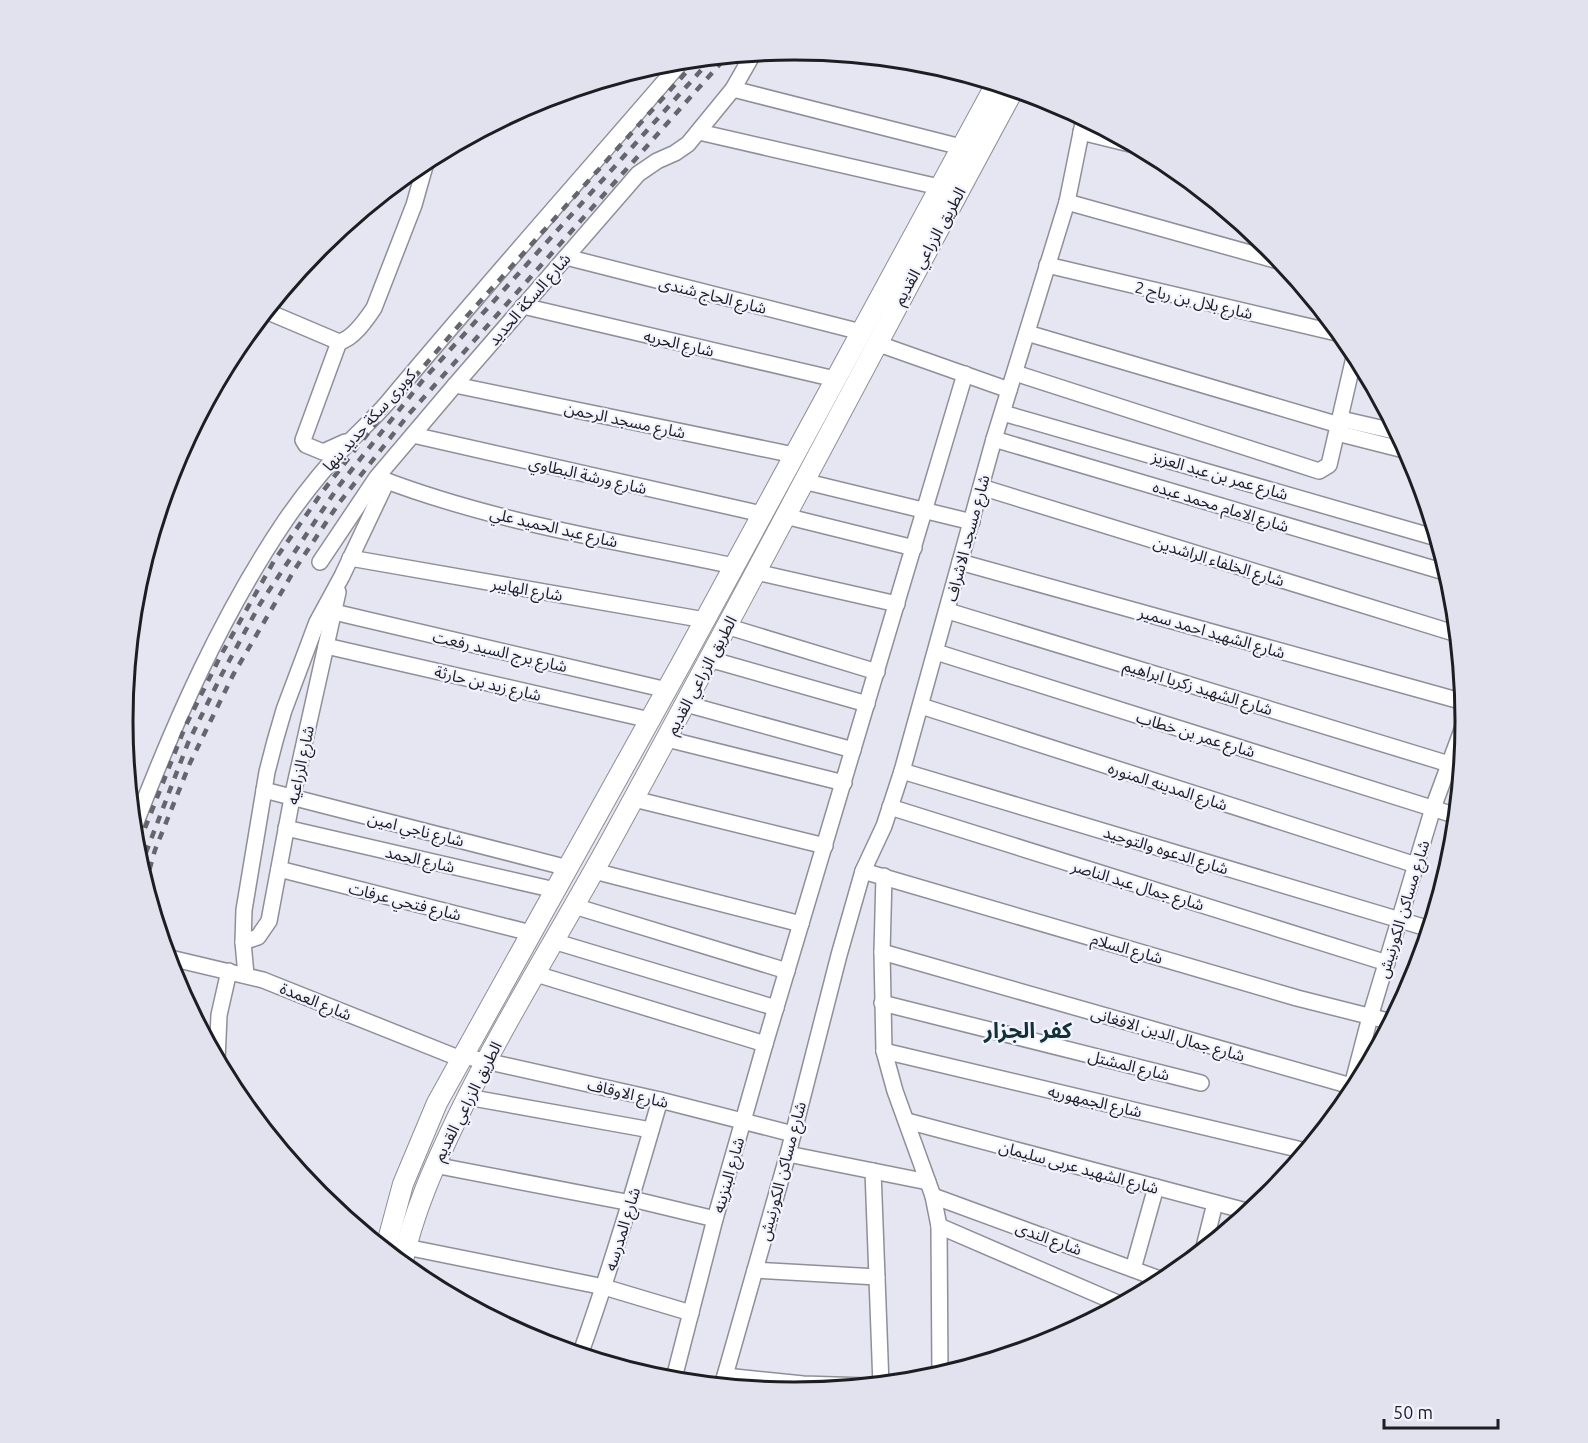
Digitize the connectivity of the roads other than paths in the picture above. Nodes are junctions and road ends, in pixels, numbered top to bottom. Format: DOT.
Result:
graph roads {
  1 [pos="749,61"];
  2 [pos="672,72"];
  3 [pos="733,89"];
  4 [pos="992,91"];
  5 [pos="1010,96"];
  6 [pos="1082,125"];
  7 [pos="699,132"];
  8 [pos="961,147"];
  9 [pos="423,173"];
  10 [pos="939,187"];
  11 [pos="1067,202"];
  12 [pos="566,257"];
  13 [pos="1265,257"];
  14 [pos="1047,265"];
  15 [pos="523,306"];
  16 [pos="273,314"];
  17 [pos="1327,331"];
  18 [pos="1027,333"];
  19 [pos="868,338"];
  20 [pos="339,342"];
  21 [pos="1354,371"];
  22 [pos="1015,373"];
  23 [pos="965,374"];
  24 [pos="835,379"];
  25 [pos="455,385"];
  26 [pos="1009,390"];
  27 [pos="1003,413"];
  28 [pos="1339,426"];
  29 [pos="1388,431"];
  30 [pos="413,435"];
  31 [pos="353,438"];
  32 [pos="994,439"];
  33 [pos="1395,447"];
  34 [pos="794,455"];
  35 [pos="382,479"];
  36 [pos="804,481"];
  37 [pos="981,487"];
  38 [pos="925,510"];
  39 [pos="762,514"];
  40 [pos="785,516"];
  41 [pos="972,522"];
  42 [pos="1428,536"];
  43 [pos="914,548"];
  44 [pos="350,558"];
  45 [pos="320,562"];
  46 [pos="960,562"];
  47 [pos="734,566"];
  48 [pos="1438,570"];
  49 [pos="756,572"];
  50 [pos="342,576"];
  51 [pos="897,604"];
  52 [pos="948,611"];
  53 [pos="334,612"];
  54 [pos="705,620"];
  55 [pos="726,626"];
  56 [pos="1449,632"];
  57 [pos="326,646"];
  58 [pos="936,652"];
  59 [pos="709,658"];
  60 [pos="877,672"];
  61 [pos="667,690"];
  62 [pos="1455,699"];
  63 [pos="686,704"];
  64 [pos="867,704"];
  65 [pos="921,706"];
  66 [pos="650,720"];
  67 [pos="668,739"];
  68 [pos="1455,748"];
  69 [pos="853,750"];
  70 [pos="1449,764"];
  71 [pos="902,771"];
  72 [pos="844,783"];
  73 [pos="264,790"];
  74 [pos="292,798"];
  75 [pos="634,799"];
  76 [pos="890,807"];
  77 [pos="1433,808"];
  78 [pos="1449,813"];
  79 [pos="139,815"];
  80 [pos="286,828"];
  81 [pos="825,846"];
  82 [pos="1416,865"];
  83 [pos="568,868"];
  84 [pos="279,869"];
  85 [pos="594,871"];
  86 [pos="863,871"];
  87 [pos="884,876"];
  88 [pos="555,890"];
  89 [pos="574,906"];
  90 [pos="1399,920"];
  91 [pos="801,924"];
  92 [pos="1422,927"];
  93 [pos="531,933"];
  94 [pos="554,941"];
  95 [pos="243,942"];
  96 [pos="882,952"];
  97 [pos="839,955"];
  98 [pos="177,960"];
  99 [pos="1387,963"];
  100 [pos="229,971"];
  101 [pos="787,971"];
  102 [pos="536,974"];
  103 [pos="246,975"];
  104 [pos="882,1003"];
  105 [pos="776,1008"];
  106 [pos="1370,1017"];
  107 [pos="1384,1020"];
  108 [pos="765,1044"];
  109 [pos="218,1046"];
  110 [pos="884,1051"];
  111 [pos="462,1058"];
  112 [pos="486,1061"];
  113 [pos="1355,1071"];
  114 [pos="1201,1083"];
  115 [pos="1347,1085"];
  116 [pos="467,1097"];
  117 [pos="660,1100"];
  118 [pos="743,1121"];
  119 [pos="907,1121"];
  120 [pos="651,1130"];
  121 [pos="793,1134"];
  122 [pos="1298,1149"];
  123 [pos="788,1154"];
  124 [pos="434,1165"];
  125 [pos="873,1171"];
  126 [pos="1155,1187"];
  127 [pos="931,1189"];
  128 [pos="631,1201"];
  129 [pos="1215,1203"];
  130 [pos="1240,1209"];
  131 [pos="715,1219"];
  132 [pos="939,1226"];
  133 [pos="1206,1239"];
  134 [pos="387,1243"];
  135 [pos="404,1256"];
  136 [pos="1133,1269"];
  137 [pos="755,1270"];
  138 [pos="877,1277"];
  139 [pos="1154,1277"];
  140 [pos="604,1287"];
  141 [pos="1113,1301"];
  142 [pos="691,1314"];
  143 [pos="582,1348"];
  144 [pos="940,1366"];
  145 [pos="676,1372"];
  146 [pos="881,1377"];
  147 [pos="724,1379"];
  1 -- 3 [label="street, شارع السكة الحديد"];
  2 -- 31 [label="street, كوبرى سكة حديد بنها"];
  3 -- 7 [label="street, شارع السكة الحديد"];
  3 -- 8 [label="street"];
  4 -- 8 [label="main road, الطريق الزراعي القديم"];
  5 -- 19 [label="main road, الطريق الزراعي القديم"];
  6 -- 11 [label="street, شارع مسجد الاشراف"];
  7 -- 10 [label="street"];
  7 -- 12 [label="street, شارع السكة الحديد"];
  8 -- 10 [label="main road, الطريق الزراعي القديم"];
  9 -- 20 [label="street"];
  10 -- 19 [label="main road, الطريق الزراعي القديم"];
  11 -- 13 [label="street"];
  11 -- 14 [label="street, شارع مسجد الاشراف"];
  12 -- 15 [label="street, شارع السكة الحديد"];
  12 -- 19 [label="street, شارع الحاج شندى"];
  14 -- 17 [label="street, شارع بلال بن رباح 2"];
  14 -- 18 [label="street, شارع مسجد الاشراف"];
  15 -- 24 [label="street, شارع الحريه"];
  15 -- 25 [label="street, شارع السكة الحديد"];
  16 -- 20 [label="street"];
  18 -- 22 [label="street, شارع مسجد الاشراف"];
  18 -- 28 [label="street"];
  19 -- 23 [label="street, شارع الحاج شندى"];
  19 -- 24 [label="main road, الطريق الزراعي القديم"];
  19 -- 36 [label="main road, الطريق الزراعي القديم"];
  20 -- 31 [label="street"];
  21 -- 28 [label="street"];
  22 -- 26 [label="street, شارع مسجد الاشراف"];
  22 -- 28 [label="street"];
  23 -- 26 [label="street, شارع الحاج شندى"];
  23 -- 38 [label="street"];
  24 -- 34 [label="main road, الطريق الزراعي القديم"];
  25 -- 30 [label="street, شارع السكة الحديد"];
  25 -- 34 [label="street, شارع مسجد الرحمن"];
  26 -- 27 [label="street, شارع مسجد الاشراف"];
  27 -- 32 [label="street, شارع مسجد الاشراف"];
  27 -- 42 [label="street, شارع عمر بن عبد العزيز"];
  28 -- 29 [label="street"];
  28 -- 33 [label="street"];
  30 -- 35 [label="street, شارع السكة الحديد"];
  30 -- 39 [label="street, شارع ورشة البطاوي"];
  31 -- 79 [label="street, كوبرى سكة حديد بنها"];
  32 -- 37 [label="street, شارع مسجد الاشراف"];
  32 -- 48 [label="street, شارع الامام محمد عبده"];
  34 -- 39 [label="main road, الطريق الزراعي القديم"];
  35 -- 44 [label="street, شارع الزراعيه"];
  35 -- 45 [label="street, شارع السكة الحديد"];
  35 -- 47 [label="street, شارع عبد الحميد علي"];
  36 -- 38 [label="street"];
  36 -- 40 [label="main road, الطريق الزراعي القديم"];
  37 -- 41 [label="street, شارع مسجد الاشراف"];
  37 -- 56 [label="street, شارع الخلفاء الراشدين"];
  38 -- 41 [label="street"];
  38 -- 43 [label="street"];
  39 -- 47 [label="main road, الطريق الزراعي القديم"];
  40 -- 43 [label="street"];
  40 -- 49 [label="main road, الطريق الزراعي القديم"];
  41 -- 46 [label="street, شارع مسجد الاشراف"];
  43 -- 51 [label="street"];
  44 -- 50 [label="street, شارع الزراعيه"];
  44 -- 54 [label="street, شارع الهايبر"];
  46 -- 52 [label="street, شارع مسجد الاشراف"];
  46 -- 62 [label="street, شارع الشهيد احمد سمير"];
  47 -- 54 [label="main road, الطريق الزراعي القديم"];
  49 -- 51 [label="street"];
  49 -- 55 [label="main road, الطريق الزراعي القديم"];
  50 -- 53 [label="street, شارع الزراعيه"];
  50 -- 73 [label="street, شارع الزراعيه"];
  51 -- 60 [label="street"];
  52 -- 58 [label="street, شارع مسجد الاشراف"];
  52 -- 70 [label="street, شارع الشهيد زكريا ابراهيم"];
  53 -- 57 [label="street, شارع الزراعيه"];
  53 -- 61 [label="street, شارع برج السيد رفعت"];
  54 -- 61 [label="main road, الطريق الزراعي القديم"];
  55 -- 59 [label="main road, الطريق الزراعي القديم"];
  55 -- 60 [label="street"];
  57 -- 66 [label="street, شارع زيد بن حارثة"];
  57 -- 74 [label="street, شارع الزراعيه"];
  58 -- 65 [label="street, شارع مسجد الاشراف"];
  58 -- 77 [label="street, شارع عمر بن خطاب"];
  59 -- 63 [label="main road, الطريق الزراعي القديم"];
  59 -- 64 [label="street"];
  60 -- 64 [label="street"];
  61 -- 66 [label="main road, الطريق الزراعي القديم"];
  63 -- 67 [label="main road, الطريق الزراعي القديم"];
  63 -- 69 [label="street"];
  64 -- 69 [label="street"];
  65 -- 71 [label="street, شارع مسجد الاشراف"];
  65 -- 82 [label="street, شارع المدينه المنوره"];
  66 -- 83 [label="main road, الطريق الزراعي القديم"];
  67 -- 72 [label="street"];
  67 -- 75 [label="main road, الطريق الزراعي القديم"];
  68 -- 70 [label="street, شارع مساكن الكورنيش"];
  69 -- 72 [label="street"];
  70 -- 77 [label="street, شارع مساكن الكورنيش"];
  71 -- 76 [label="street, شارع مسجد الاشراف"];
  71 -- 90 [label="street, شارع الدعوه والتوحيد"];
  72 -- 81 [label="street"];
  73 -- 74 [label="street, شارع ناجي امين"];
  73 -- 95 [label="street, شارع الزراعيه"];
  74 -- 80 [label="street, شارع الزراعيه"];
  74 -- 83 [label="street, شارع ناجي امين"];
  75 -- 81 [label="street"];
  75 -- 85 [label="main road, الطريق الزراعي القديم"];
  76 -- 86 [label="street, شارع مسجد الاشراف"];
  76 -- 99 [label="street, شارع جمال عبد الناصر"];
  77 -- 78 [label="street, شارع عمر بن خطاب"];
  77 -- 82 [label="street, شارع مساكن الكورنيش"];
  80 -- 84 [label="street, شارع الزراعيه"];
  80 -- 88 [label="street, شارع الحمد"];
  81 -- 91 [label="street"];
  82 -- 90 [label="street, شارع مساكن الكورنيش"];
  83 -- 88 [label="main road, الطريق الزراعي القديم"];
  84 -- 93 [label="street, شارع فتحي عرفات"];
  84 -- 95 [label="street, شارع الزراعيه"];
  85 -- 89 [label="main road, الطريق الزراعي القديم"];
  85 -- 91 [label="street"];
  86 -- 87 [label="street, شارع السلام"];
  86 -- 97 [label="street, شارع مسجد الاشراف"];
  87 -- 96 [label="street"];
  87 -- 106 [label="street, شارع السلام"];
  88 -- 93 [label="main road, الطريق الزراعي القديم"];
  89 -- 94 [label="main road, الطريق الزراعي القديم"];
  89 -- 101 [label="street"];
  90 -- 92 [label="street, شارع الدعوه والتوحيد"];
  90 -- 99 [label="street, شارع مساكن الكورنيش"];
  91 -- 101 [label="street"];
  93 -- 111 [label="main road, الطريق الزراعي القديم"];
  94 -- 102 [label="main road, الطريق الزراعي القديم"];
  94 -- 105 [label="street"];
  95 -- 103 [label="street, شارع الزراعيه"];
  96 -- 104 [label="street"];
  96 -- 115 [label="street, شارع جمال الدين الافغانى"];
  97 -- 121 [label="street, شارع مساكن الكورنيش"];
  98 -- 100 [label="street, شارع العمدة"];
  99 -- 106 [label="street, شارع مساكن الكورنيش"];
  100 -- 103 [label="street, شارع العمدة"];
  100 -- 109 [label="street"];
  101 -- 105 [label="street, شارع البنزينه"];
  102 -- 108 [label="street"];
  102 -- 112 [label="main road, الطريق الزراعي القديم"];
  103 -- 111 [label="street, شارع العمدة"];
  104 -- 110 [label="street"];
  104 -- 114 [label="street, شارع المشتل"];
  105 -- 108 [label="street, شارع البنزينه"];
  106 -- 107 [label="street, شارع السلام"];
  106 -- 113 [label="street, شارع مساكن الكورنيش"];
  108 -- 118 [label="street, شارع البنزينه"];
  110 -- 119 [label="street"];
  110 -- 122 [label="street, شارع الجمهوريه"];
  111 -- 112 [label="street, شارع الاوقاف"];
  111 -- 134 [label="main road, الطريق الزراعي القديم"];
  112 -- 116 [label="main road, الطريق الزراعي القديم"];
  112 -- 117 [label="street, شارع الاوقاف"];
  116 -- 120 [label="street"];
  116 -- 124 [label="main road, الطريق الزراعي القديم"];
  117 -- 118 [label="street, شارع الاوقاف"];
  117 -- 120 [label="street, شارع المدرسه"];
  118 -- 121 [label="street, شارع الاوقاف"];
  118 -- 131 [label="street, شارع البنزينه"];
  119 -- 126 [label="street, شارع الشهيد عربى سليمان"];
  119 -- 127 [label="street"];
  120 -- 128 [label="street, شارع المدرسه"];
  121 -- 123 [label="street, شارع مساكن الكورنيش"];
  123 -- 125 [label="street, شارع الندى"];
  123 -- 137 [label="street, شارع مساكن الكورنيش"];
  124 -- 128 [label="street"];
  124 -- 135 [label="main road, الطريق الزراعي القديم"];
  125 -- 127 [label="street, شارع الندى"];
  125 -- 138 [label="street"];
  126 -- 129 [label="street, شارع الشهيد عربى سليمان"];
  126 -- 136 [label="street"];
  127 -- 132 [label="street"];
  127 -- 136 [label="street, شارع الندى"];
  128 -- 131 [label="street"];
  128 -- 140 [label="street, شارع المدرسه"];
  129 -- 130 [label="street, شارع الشهيد عربى سليمان"];
  129 -- 133 [label="street"];
  131 -- 142 [label="street, شارع البنزينه"];
  132 -- 141 [label="street"];
  132 -- 144 [label="street"];
  135 -- 140 [label="street"];
  136 -- 139 [label="street, شارع الندى"];
  137 -- 138 [label="street"];
  137 -- 147 [label="street, شارع مساكن الكورنيش"];
  138 -- 146 [label="street"];
  140 -- 142 [label="street"];
  140 -- 143 [label="street, شارع المدرسه"];
  142 -- 145 [label="street, شارع البنزينه"];
}
